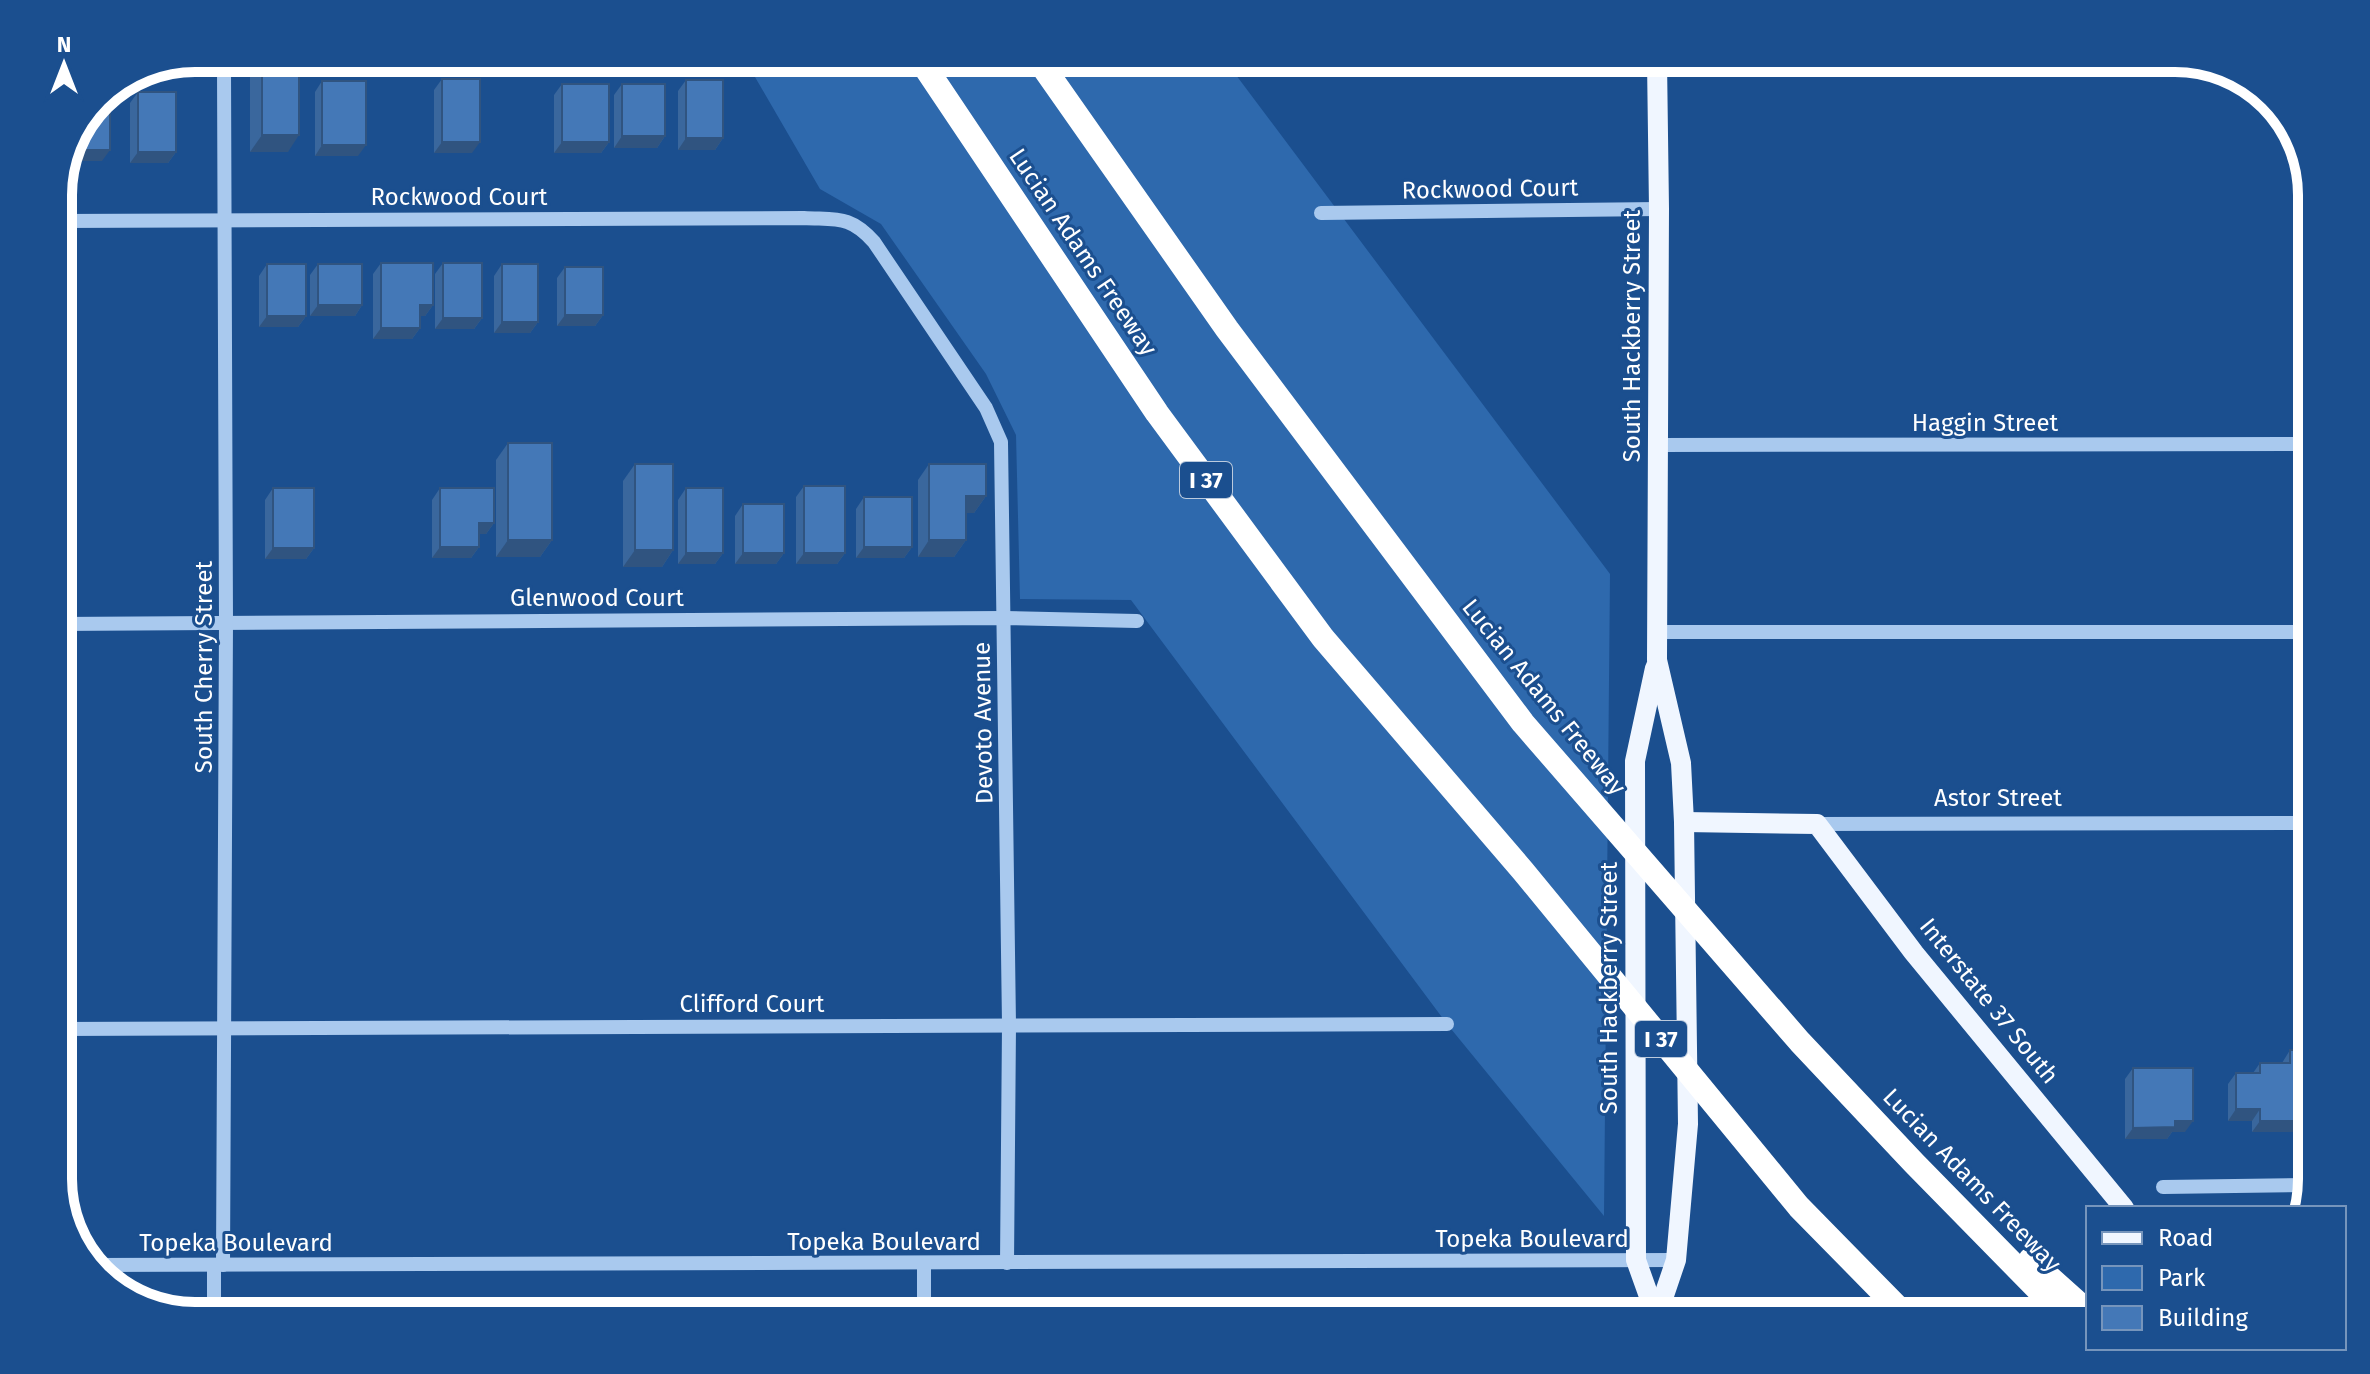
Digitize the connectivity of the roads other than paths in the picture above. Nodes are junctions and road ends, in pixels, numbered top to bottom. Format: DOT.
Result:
graph roads {
  1 [pos="224,72"];
  2 [pos="928,72"];
  3 [pos="1047,72"];
  4 [pos="1657,72"];
  5 [pos="1659,209"];
  6 [pos="1321,213"];
  7 [pos="224,220"];
  8 [pos="72,221"];
  9 [pos="858,224"];
  10 [pos="2298,444"];
  11 [pos="1658,445"];
  12 [pos="1003,618"];
  13 [pos="1137,621"];
  14 [pos="226,622"];
  15 [pos="72,624"];
  16 [pos="1656,632"];
  17 [pos="2298,632"];
  18 [pos="1657,660"];
  19 [pos="1684,822"];
  20 [pos="2298,823"];
  21 [pos="1817,824"];
  22 [pos="1447,1024"];
  23 [pos="1009,1025"];
  24 [pos="224,1028"];
  25 [pos="72,1029"];
  26 [pos="1914,1163"];
  27 [pos="2298,1185"];
  28 [pos="2163,1187"];
  29 [pos="2122,1206"];
  30 [pos="1636,1260"];
  31 [pos="1676,1260"];
  32 [pos="1007,1263"];
  33 [pos="924,1264"];
  34 [pos="107,1265"];
  35 [pos="218,1265"];
  36 [pos="1864,1273"];
  37 [pos="215,1302"];
  38 [pos="924,1302"];
  39 [pos="1651,1302"];
  40 [pos="1661,1302"];
  41 [pos="1886,1302"];
  42 [pos="1892,1302"];
  43 [pos="2050,1302"];
  44 [pos="2077,1302"];
  1 -- 7 [label="street, South Cherry Street"];
  2 -- 36 [label="highway, Lucian Adams Freeway / I 37"];
  3 -- 26 [label="highway, Lucian Adams Freeway"];
  4 -- 5 [label="main road, South Hackberry Street"];
  5 -- 6 [label="street, Rockwood Court"];
  5 -- 11 [label="main road, South Hackberry Street"];
  7 -- 8 [label="street, Rockwood Court"];
  7 -- 9 [label="street, Rockwood Court"];
  7 -- 14 [label="street, South Cherry Street"];
  9 -- 12 [label="street, Devoto Avenue"];
  10 -- 11 [label="street, Haggin Street"];
  11 -- 16 [label="main road, South Hackberry Street"];
  12 -- 13 [label="street, Glenwood Court"];
  12 -- 14 [label="street, Glenwood Court"];
  12 -- 23 [label="street, Devoto Avenue"];
  14 -- 15 [label="street, Glenwood Court"];
  14 -- 24 [label="street, South Cherry Street"];
  16 -- 17 [label="street"];
  16 -- 18 [label="main road, South Hackberry Street"];
  18 -- 19 [label="main road, South Hackberry Street"];
  18 -- 30 [label="main road, South Hackberry Street"];
  19 -- 21 [label="main road, Astor Street"];
  19 -- 31 [label="main road, South Hackberry Street"];
  20 -- 21 [label="street, Astor Street"];
  21 -- 29 [label="main road, Interstate 37 South"];
  22 -- 23 [label="street, Clifford Court"];
  23 -- 24 [label="street, Clifford Court"];
  23 -- 32 [label="street, Devoto Avenue"];
  24 -- 25 [label="street, Clifford Court"];
  24 -- 35 [label="street, South Cherry Street"];
  26 -- 43 [label="highway, Lucian Adams Freeway"];
  26 -- 44 [label="highway"];
  27 -- 28 [label="street"];
  30 -- 31 [label="street, Topeka Boulevard"];
  30 -- 32 [label="street, Topeka Boulevard"];
  30 -- 39 [label="main road, South Hackberry Street"];
  31 -- 40 [label="main road, South Hackberry Street"];
  32 -- 33 [label="street, Topeka Boulevard"];
  33 -- 35 [label="street, Topeka Boulevard"];
  33 -- 38 [label="street"];
  34 -- 35 [label="street, Topeka Boulevard"];
  35 -- 37 [label="street, South Cherry Street"];
  36 -- 41 [label="highway"];
  36 -- 42 [label="highway, Lucian Adams Freeway / I 37"];
}
